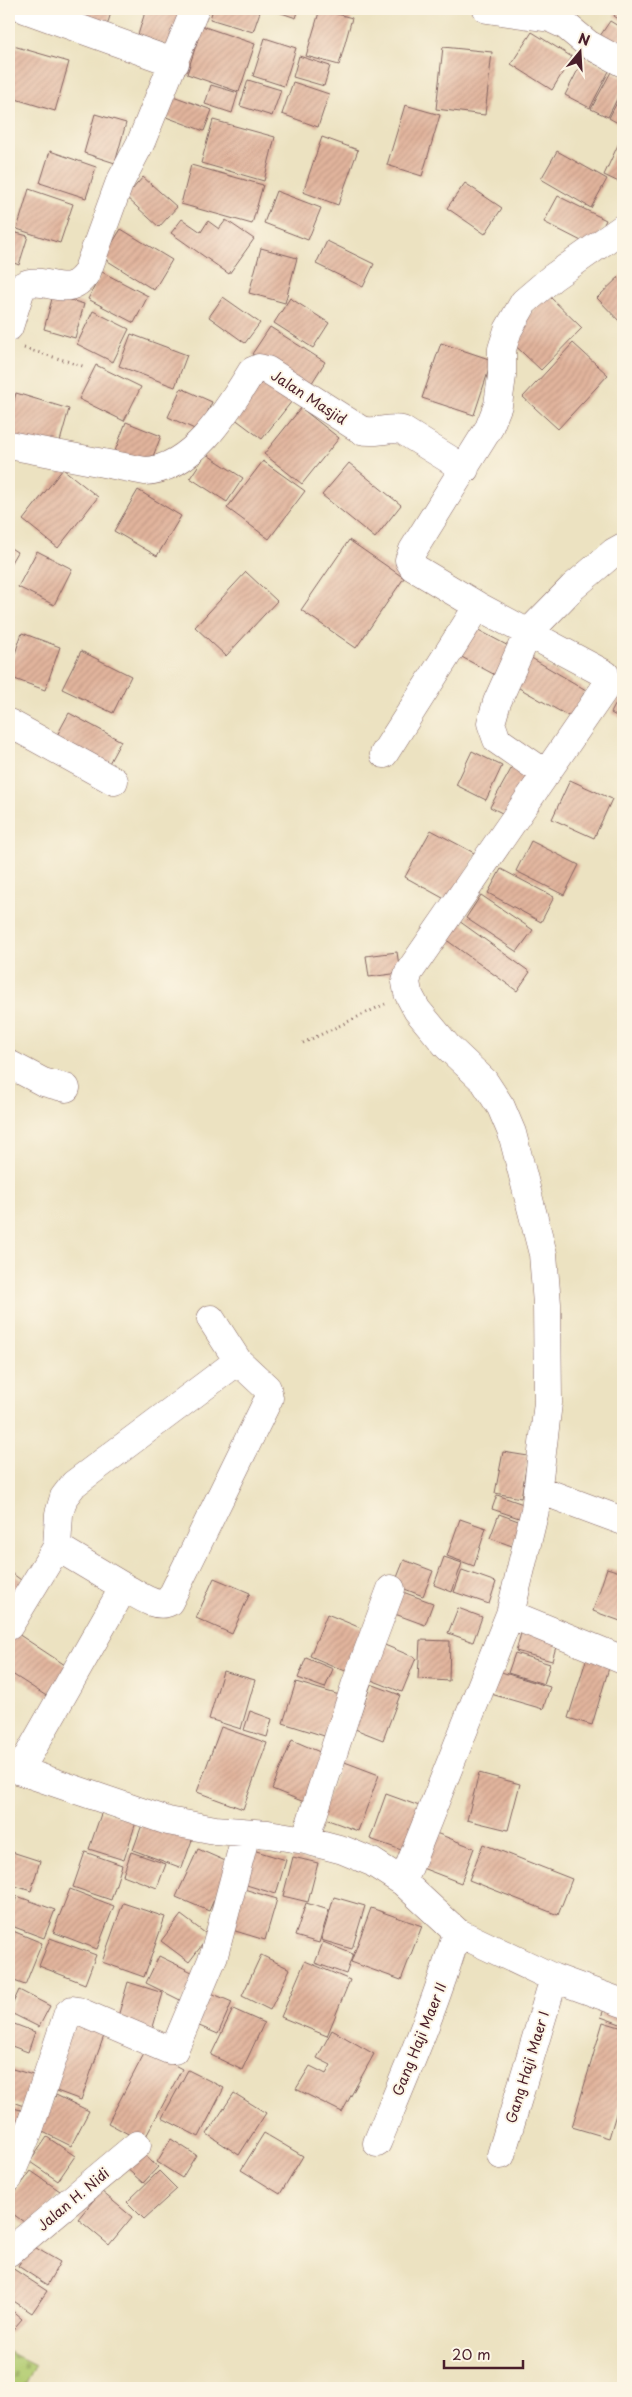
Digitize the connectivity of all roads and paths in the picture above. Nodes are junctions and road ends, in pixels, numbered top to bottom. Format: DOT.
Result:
graph roads {
  1 [pos="25,9"];
  2 [pos="195,9"];
  3 [pos="487,9"];
  4 [pos="175,63"];
  5 [pos="623,63"];
  6 [pos="623,228"];
  7 [pos="13,337"];
  8 [pos="86,367"];
  9 [pos="9,445"];
  10 [pos="465,469"];
  11 [pos="623,547"];
  12 [pos="478,606"];
  13 [pos="528,633"];
  14 [pos="9,723"];
  15 [pos="384,754"];
  16 [pos="546,774"];
  17 [pos="114,781"];
  18 [pos="408,992"];
  19 [pos="303,1044"];
  20 [pos="9,1064"];
  21 [pos="66,1088"];
  22 [pos="211,1319"];
  23 [pos="238,1360"];
  24 [pos="538,1489"];
  25 [pos="623,1521"];
  26 [pos="57,1547"];
  27 [pos="124,1587"];
  28 [pos="391,1589"];
  29 [pos="510,1614"];
  30 [pos="9,1626"];
  31 [pos="623,1660"];
  32 [pos="14,1768"];
  33 [pos="246,1834"];
  34 [pos="305,1840"];
  35 [pos="403,1882"];
  36 [pos="457,1932"];
  37 [pos="554,1978"];
  38 [pos="623,2003"];
  39 [pos="377,2143"];
  40 [pos="137,2145"];
  41 [pos="501,2155"];
  42 [pos="9,2178"];
  43 [pos="9,2252"];
  1 -- 4 [label="street"];
  2 -- 4 [label="street"];
  3 -- 5 [label="street"];
  4 -- 7 [label="street"];
  6 -- 10 [label="street"];
  7 -- 8 [label="path"];
  9 -- 10 [label="street, Jalan Masjid"];
  10 -- 12 [label="street"];
  11 -- 13 [label="street"];
  12 -- 13 [label="street"];
  12 -- 15 [label="street"];
  13 -- 16 [label="street"];
  13 -- 16 [label="street"];
  14 -- 17 [label="street"];
  16 -- 18 [label="street"];
  18 -- 19 [label="path"];
  18 -- 24 [label="street"];
  20 -- 21 [label="street"];
  22 -- 23 [label="street"];
  23 -- 26 [label="street"];
  23 -- 27 [label="street"];
  24 -- 25 [label="street"];
  24 -- 29 [label="street"];
  26 -- 27 [label="street"];
  26 -- 30 [label="street"];
  27 -- 32 [label="street"];
  28 -- 34 [label="street"];
  29 -- 31 [label="street"];
  29 -- 35 [label="street"];
  32 -- 33 [label="street"];
  33 -- 34 [label="street"];
  33 -- 42 [label="street"];
  34 -- 35 [label="street"];
  35 -- 36 [label="street"];
  36 -- 37 [label="street"];
  36 -- 39 [label="street, Gang Haji Maer II"];
  37 -- 38 [label="street"];
  37 -- 41 [label="street, Gang Haji Maer I"];
  40 -- 43 [label="street, Jalan H. Nidi"];
}
